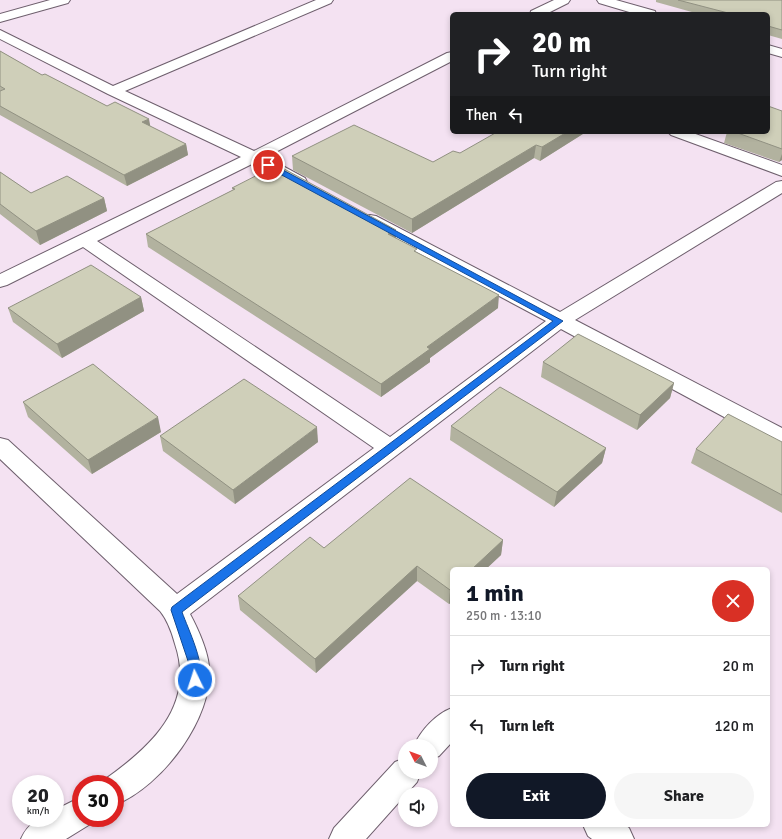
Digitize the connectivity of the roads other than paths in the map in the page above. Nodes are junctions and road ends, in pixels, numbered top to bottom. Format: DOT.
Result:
graph roads {
  1 [pos="64,0"];
  2 [pos="327,0"];
  3 [pos="564,0"];
  4 [pos="603,0"];
  5 [pos="540,12"];
  6 [pos="643,12"];
  7 [pos="0,18"];
  8 [pos="0,34"];
  9 [pos="770,50"];
  10 [pos="782,53"];
  11 [pos="450,57"];
  12 [pos="113,91"];
  13 [pos="681,134"];
  14 [pos="254,157"];
  15 [pos="782,171"];
  16 [pos="782,186"];
  17 [pos="316,191"];
  18 [pos="358,213"];
  19 [pos="84,240"];
  20 [pos="1,280"];
  21 [pos="558,321"];
  22 [pos="782,438"];
  23 [pos="0,446"];
  24 [pos="390,448"];
  25 [pos="176,610"];
  26 [pos="450,723"];
  27 [pos="435,739"];
  28 [pos="400,779"];
  29 [pos="124,783"];
  30 [pos="72,818"];
  31 [pos="602,827"];
  32 [pos="37,839"];
  33 [pos="345,839"];
  34 [pos="618,839"];
  1 -- 7 [label="street"];
  2 -- 12 [label="street"];
  3 -- 5 [label="street"];
  4 -- 6 [label="street"];
  8 -- 12 [label="street"];
  9 -- 10 [label="street"];
  11 -- 14 [label="street"];
  12 -- 14 [label="street"];
  13 -- 15 [label="street"];
  14 -- 17 [label="street"];
  14 -- 19 [label="street"];
  16 -- 21 [label="street"];
  18 -- 21 [label="street"];
  19 -- 20 [label="street"];
  19 -- 24 [label="street"];
  21 -- 22 [label="street"];
  21 -- 24 [label="street"];
  23 -- 25 [label="street"];
  24 -- 25 [label="street"];
  25 -- 29 [label="street"];
  26 -- 27 [label="street"];
  28 -- 33 [label="street"];
  30 -- 32 [label="street"];
  31 -- 34 [label="street"];
}
